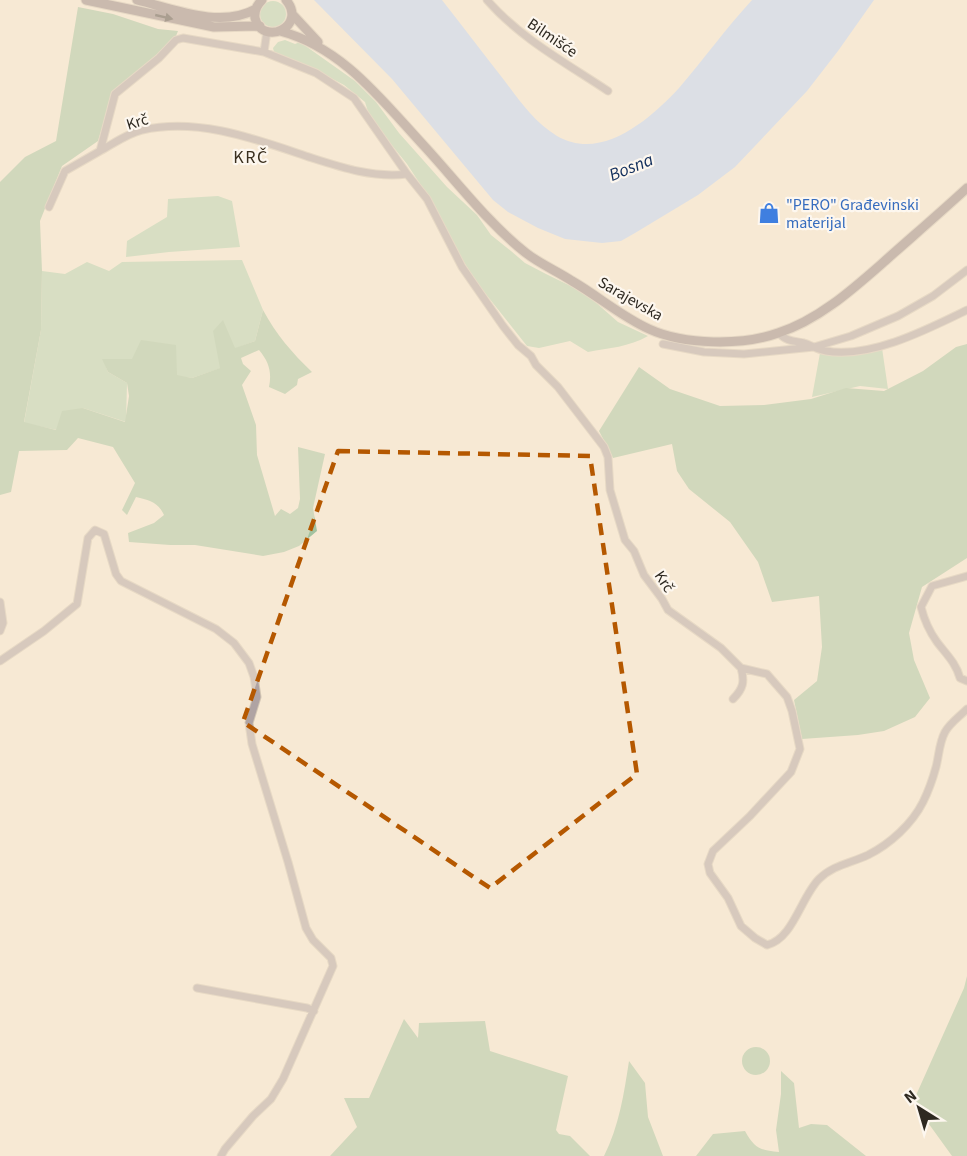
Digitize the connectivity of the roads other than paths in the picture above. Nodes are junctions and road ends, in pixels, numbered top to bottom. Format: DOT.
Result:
graph roads {
  1 [pos="86,0"];
  2 [pos="137,0"];
  3 [pos="285,0"];
  4 [pos="487,0"];
  5 [pos="259,3"];
  6 [pos="292,14"];
  7 [pos="264,29"];
  8 [pos="280,31"];
  9 [pos="324,48"];
  10 [pos="264,52"];
  11 [pos="608,91"];
  12 [pos="100,151"];
  13 [pos="406,174"];
  14 [pos="967,188"];
  15 [pos="49,207"];
  16 [pos="967,270"];
  17 [pos="967,310"];
  18 [pos="779,333"];
  19 [pos="663,344"];
  20 [pos="814,347"];
  21 [pos="967,576"];
  22 [pos="0,602"];
  23 [pos="0,631"];
  24 [pos="0,661"];
  25 [pos="741,668"];
  26 [pos="967,681"];
  27 [pos="733,699"];
  28 [pos="967,709"];
  29 [pos="197,988"];
  30 [pos="314,1011"];
  31 [pos="221,1156"];
  1 -- 7 [label="main road, one-way"];
  2 -- 5 [label="main road"];
  3 -- 6 [label="main road, Sarajevska"];
  4 -- 11 [label="street, Bilmišće"];
  5 -- 7 [label="main road"];
  6 -- 8 [label="main road"];
  6 -- 9 [label="main road, Sarajevska"];
  7 -- 8 [label="main road, Sarajevska"];
  7 -- 10 [label="street"];
  8 -- 9 [label="main road, Sarajevska"];
  9 -- 18 [label="main road, Sarajevska"];
  10 -- 12 [label="street, Krč"];
  10 -- 13 [label="street, Krč"];
  12 -- 13 [label="street, Krč"];
  12 -- 15 [label="street"];
  13 -- 25 [label="street, Krč"];
  14 -- 18 [label="main road, Sarajevska"];
  16 -- 20 [label="street"];
  17 -- 20 [label="street"];
  18 -- 20 [label="street"];
  19 -- 20 [label="street"];
  21 -- 26 [label="street"];
  22 -- 23 [label="street"];
  24 -- 30 [label="street"];
  25 -- 27 [label="street"];
  25 -- 28 [label="street, Krč"];
  29 -- 30 [label="street"];
  30 -- 31 [label="street"];
}
